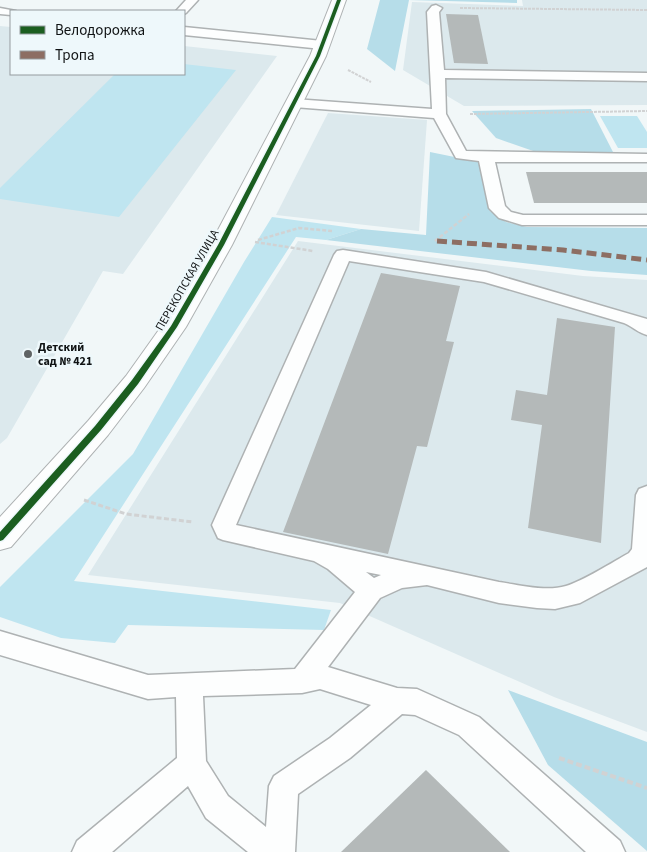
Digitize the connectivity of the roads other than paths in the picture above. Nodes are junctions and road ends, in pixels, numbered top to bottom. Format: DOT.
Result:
graph roads {
  1 [pos="192,0"];
  2 [pos="340,0"];
  3 [pos="436,8"];
  4 [pos="183,10"];
  5 [pos="185,31"];
  6 [pos="322,45"];
  7 [pos="438,74"];
  8 [pos="647,77"];
  9 [pos="294,103"];
  10 [pos="439,114"];
  11 [pos="486,157"];
  12 [pos="647,158"];
  13 [pos="647,220"];
  14 [pos="647,329"];
  15 [pos="647,495"];
  16 [pos="0,538"];
  17 [pos="310,550"];
  18 [pos="428,575"];
  19 [pos="371,591"];
  20 [pos="0,643"];
  21 [pos="302,681"];
  22 [pos="189,684"];
  23 [pos="397,701"];
  24 [pos="192,764"];
  25 [pos="88,852"];
  26 [pos="272,852"];
  27 [pos="278,852"];
  28 [pos="609,852"];
  1 -- 4 [label="lane"];
  2 -- 6 [label="street, ПЕРЕКОПСКАЯ УЛИЦА"];
  3 -- 7 [label="lane"];
  5 -- 6 [label="lane"];
  6 -- 9 [label="street, ПЕРЕКОПСКАЯ УЛИЦА"];
  7 -- 8 [label="lane"];
  7 -- 10 [label="lane"];
  9 -- 10 [label="lane"];
  9 -- 16 [label="street, ПЕРЕКОПСКАЯ УЛИЦА"];
  10 -- 11 [label="lane"];
  11 -- 12 [label="lane"];
  11 -- 13 [label="lane"];
  14 -- 17 [label="lane"];
  15 -- 18 [label="lane"];
  17 -- 18 [label="lane"];
  17 -- 19 [label="lane"];
  18 -- 19 [label="lane"];
  19 -- 21 [label="lane"];
  20 -- 22 [label="lane"];
  21 -- 22 [label="lane"];
  21 -- 23 [label="lane"];
  22 -- 24 [label="lane"];
  23 -- 27 [label="lane"];
  23 -- 28 [label="lane"];
  24 -- 25 [label="lane"];
  24 -- 26 [label="lane"];
}
